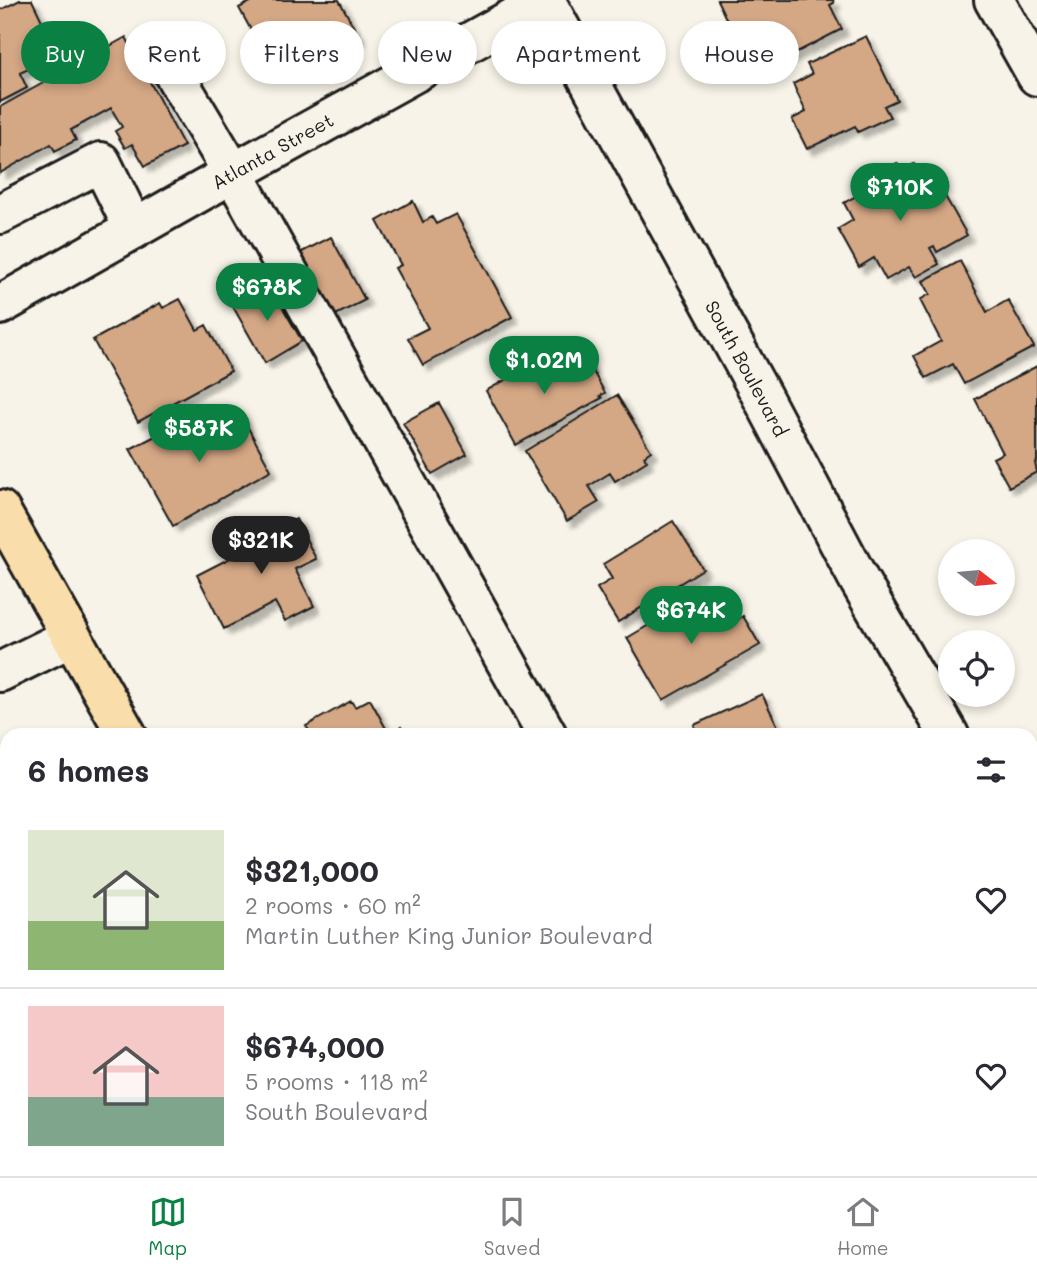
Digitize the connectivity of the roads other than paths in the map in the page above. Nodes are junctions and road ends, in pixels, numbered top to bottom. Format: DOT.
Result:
graph roads {
  1 [pos="545,0"];
  2 [pos="994,0"];
  3 [pos="1037,76"];
  4 [pos="180,84"];
  5 [pos="233,173"];
  6 [pos="0,214"];
  7 [pos="134,229"];
  8 [pos="0,305"];
  9 [pos="3,523"];
  10 [pos="71,636"];
  11 [pos="0,672"];
  12 [pos="123,728"];
  13 [pos="543,728"];
  14 [pos="945,728"];
  1 -- 5 [label="street, Atlanta Street"];
  1 -- 14 [label="street, South Boulevard"];
  2 -- 3 [label="street"];
  4 -- 5 [label="street"];
  5 -- 7 [label="street, Atlanta Street"];
  5 -- 13 [label="street"];
  6 -- 7 [label="street"];
  7 -- 8 [label="street, Atlanta Street"];
  9 -- 10 [label="main road"];
  10 -- 11 [label="street"];
  10 -- 12 [label="main road"];
}
